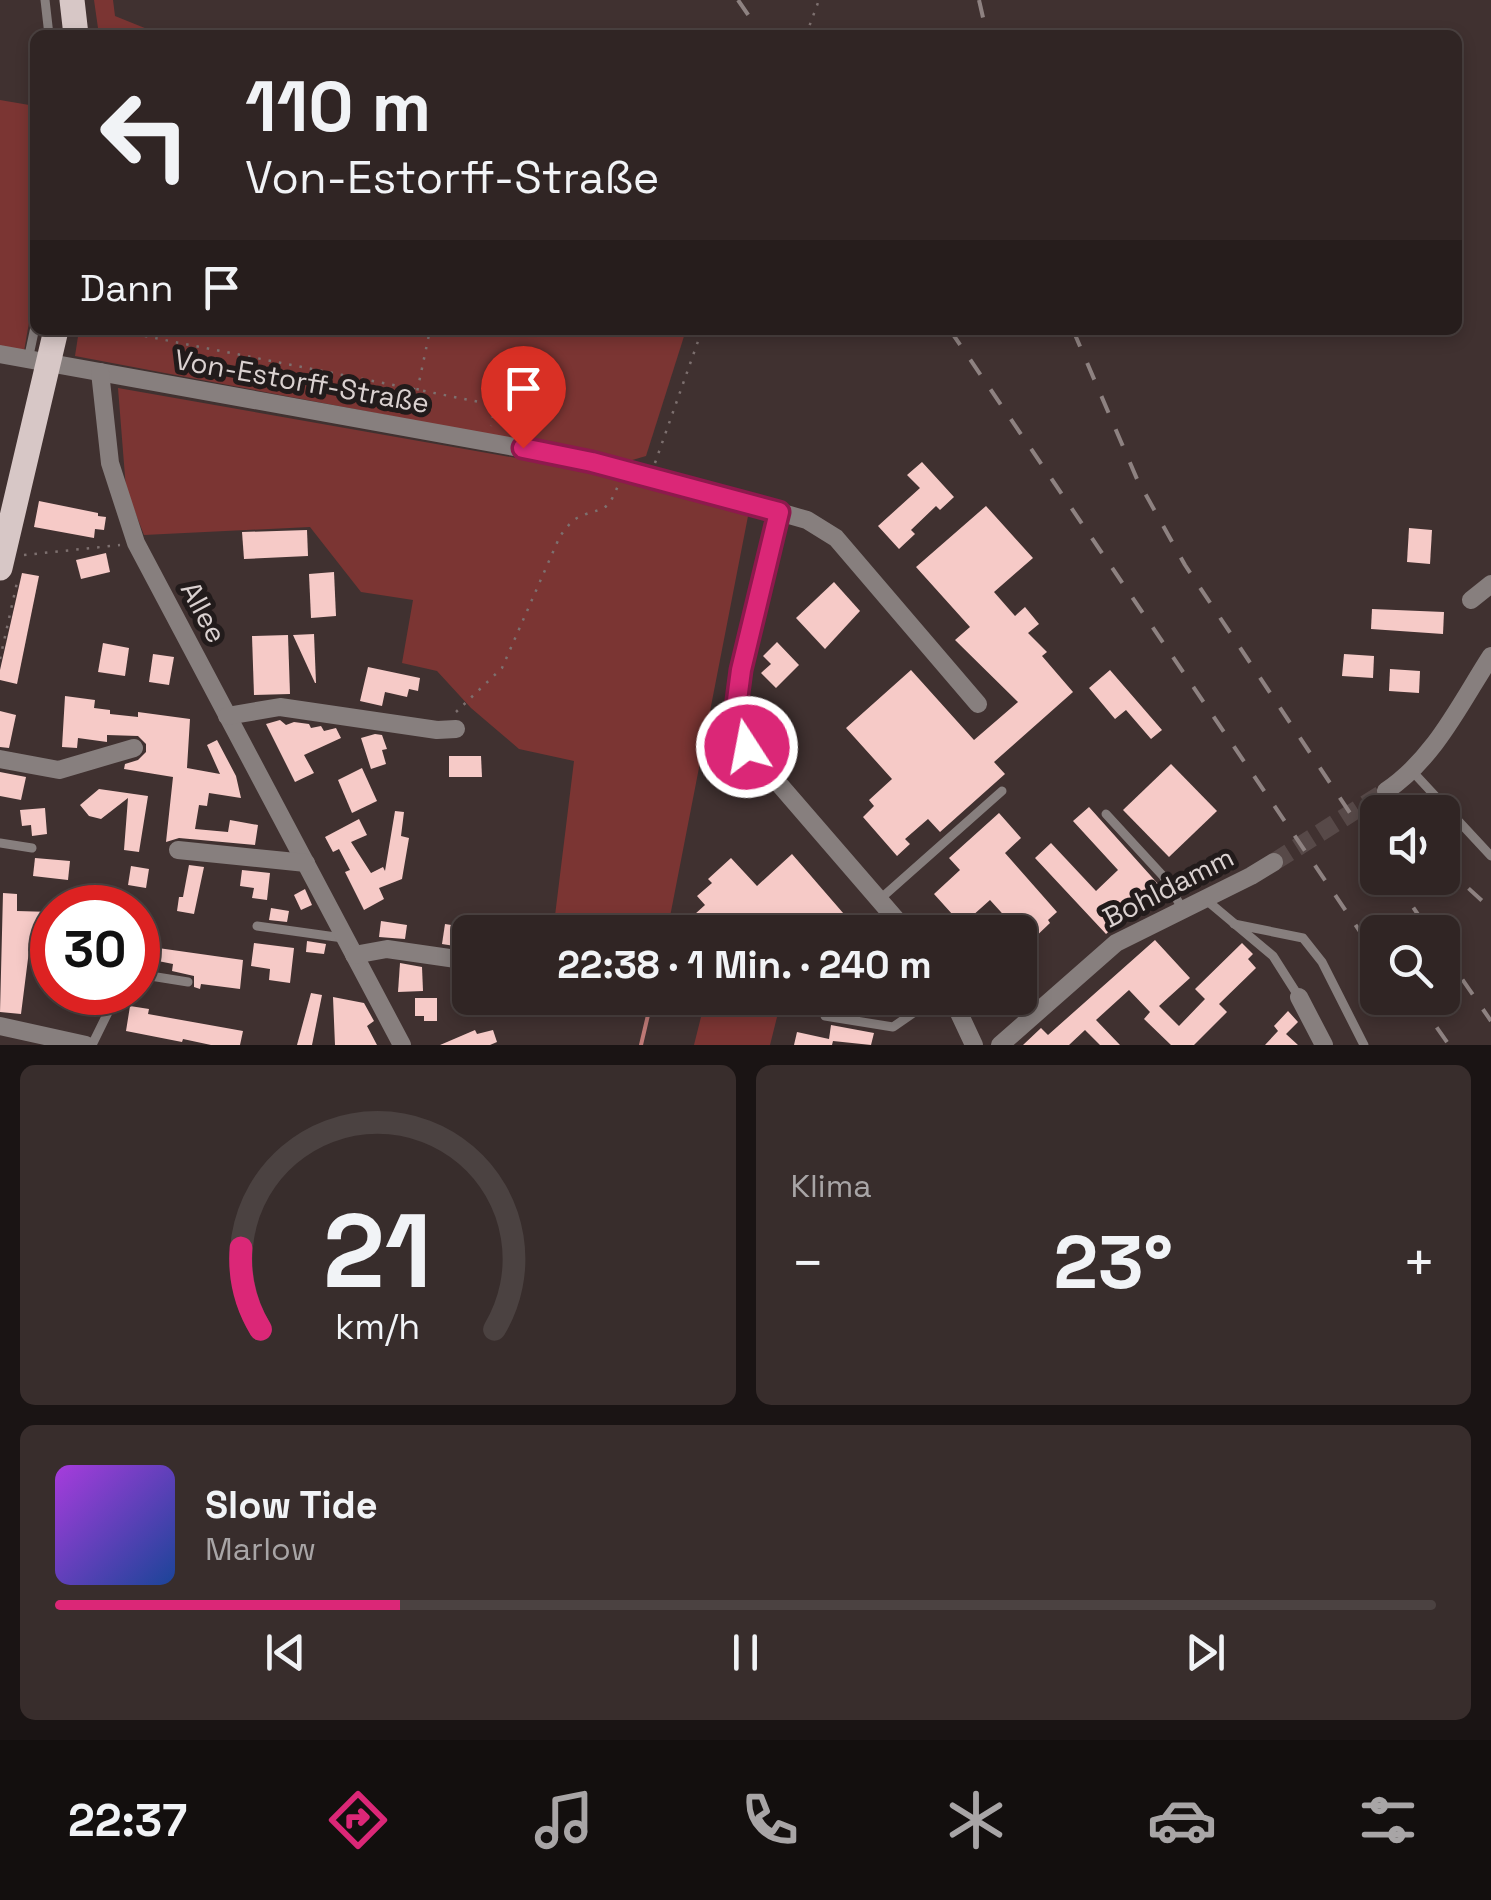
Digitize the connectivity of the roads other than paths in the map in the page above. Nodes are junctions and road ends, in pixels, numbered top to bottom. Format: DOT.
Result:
graph roads {
  1 [pos="46,0"];
  2 [pos="72,0"];
  3 [pos="49,30"];
  4 [pos="75,30"];
  5 [pos="36,335"];
  6 [pos="53,335"];
  7 [pos="0,354"];
  8 [pos="39,361"];
  9 [pos="100,372"];
  10 [pos="779,512"];
  11 [pos="1,562"];
  12 [pos="1491,584"];
  13 [pos="1471,600"];
  14 [pos="1491,656"];
  15 [pos="978,704"];
  16 [pos="227,716"];
  17 [pos="447,730"];
  18 [pos="134,748"];
  19 [pos="0,759"];
  20 [pos="1412,771"];
  21 [pos="1386,791"];
  22 [pos="1002,792"];
  23 [pos="1106,814"];
  24 [pos="0,843"];
  25 [pos="32,848"];
  26 [pos="178,850"];
  27 [pos="1491,856"];
  28 [pos="306,862"];
  29 [pos="1274,862"];
  30 [pos="1204,898"];
  31 [pos="879,900"];
  32 [pos="1182,908"];
  33 [pos="892,915"];
  34 [pos="1234,924"];
  35 [pos="257,926"];
  36 [pos="350,947"];
  37 [pos="452,959"];
  38 [pos="160,978"];
  39 [pos="188,982"];
  40 [pos="1298,997"];
  41 [pos="105,1015"];
  42 [pos="910,1015"];
  43 [pos="960,1015"];
  44 [pos="825,1016"];
  45 [pos="0,1026"];
  46 [pos="89,1045"];
  47 [pos="402,1045"];
  48 [pos="974,1045"];
  49 [pos="1000,1045"];
  50 [pos="1324,1045"];
  51 [pos="1364,1045"];
  1 -- 3 [label="lane"];
  2 -- 4 [label="main road"];
  5 -- 8 [label="lane"];
  6 -- 8 [label="main road"];
  7 -- 8 [label="street, Von-Estorff-Straße"];
  8 -- 9 [label="street, Von-Estorff-Straße"];
  8 -- 11 [label="main road"];
  9 -- 10 [label="street, Von-Estorff-Straße"];
  9 -- 16 [label="street, Allee"];
  10 -- 15 [label="street, Von-Estorff-Straße"];
  10 -- 31 [label="street"];
  12 -- 13 [label="street"];
  14 -- 20 [label="street"];
  16 -- 17 [label="street"];
  16 -- 28 [label="street, Allee"];
  18 -- 19 [label="street"];
  20 -- 21 [label="street"];
  20 -- 27 [label="lane"];
  22 -- 31 [label="lane"];
  23 -- 32 [label="lane"];
  24 -- 25 [label="lane"];
  26 -- 28 [label="street"];
  28 -- 36 [label="street, Allee"];
  29 -- 30 [label="street, Bohldamm"];
  30 -- 32 [label="street, Bohldamm"];
  30 -- 34 [label="lane"];
  31 -- 33 [label="street"];
  32 -- 49 [label="street, Bohldamm"];
  34 -- 40 [label="lane"];
  34 -- 51 [label="lane"];
  35 -- 36 [label="lane"];
  36 -- 37 [label="street"];
  36 -- 47 [label="street, Allee"];
  38 -- 39 [label="lane"];
  40 -- 50 [label="street"];
  41 -- 46 [label="lane"];
  42 -- 44 [label="lane"];
  43 -- 48 [label="street"];
  45 -- 46 [label="street"];
}
